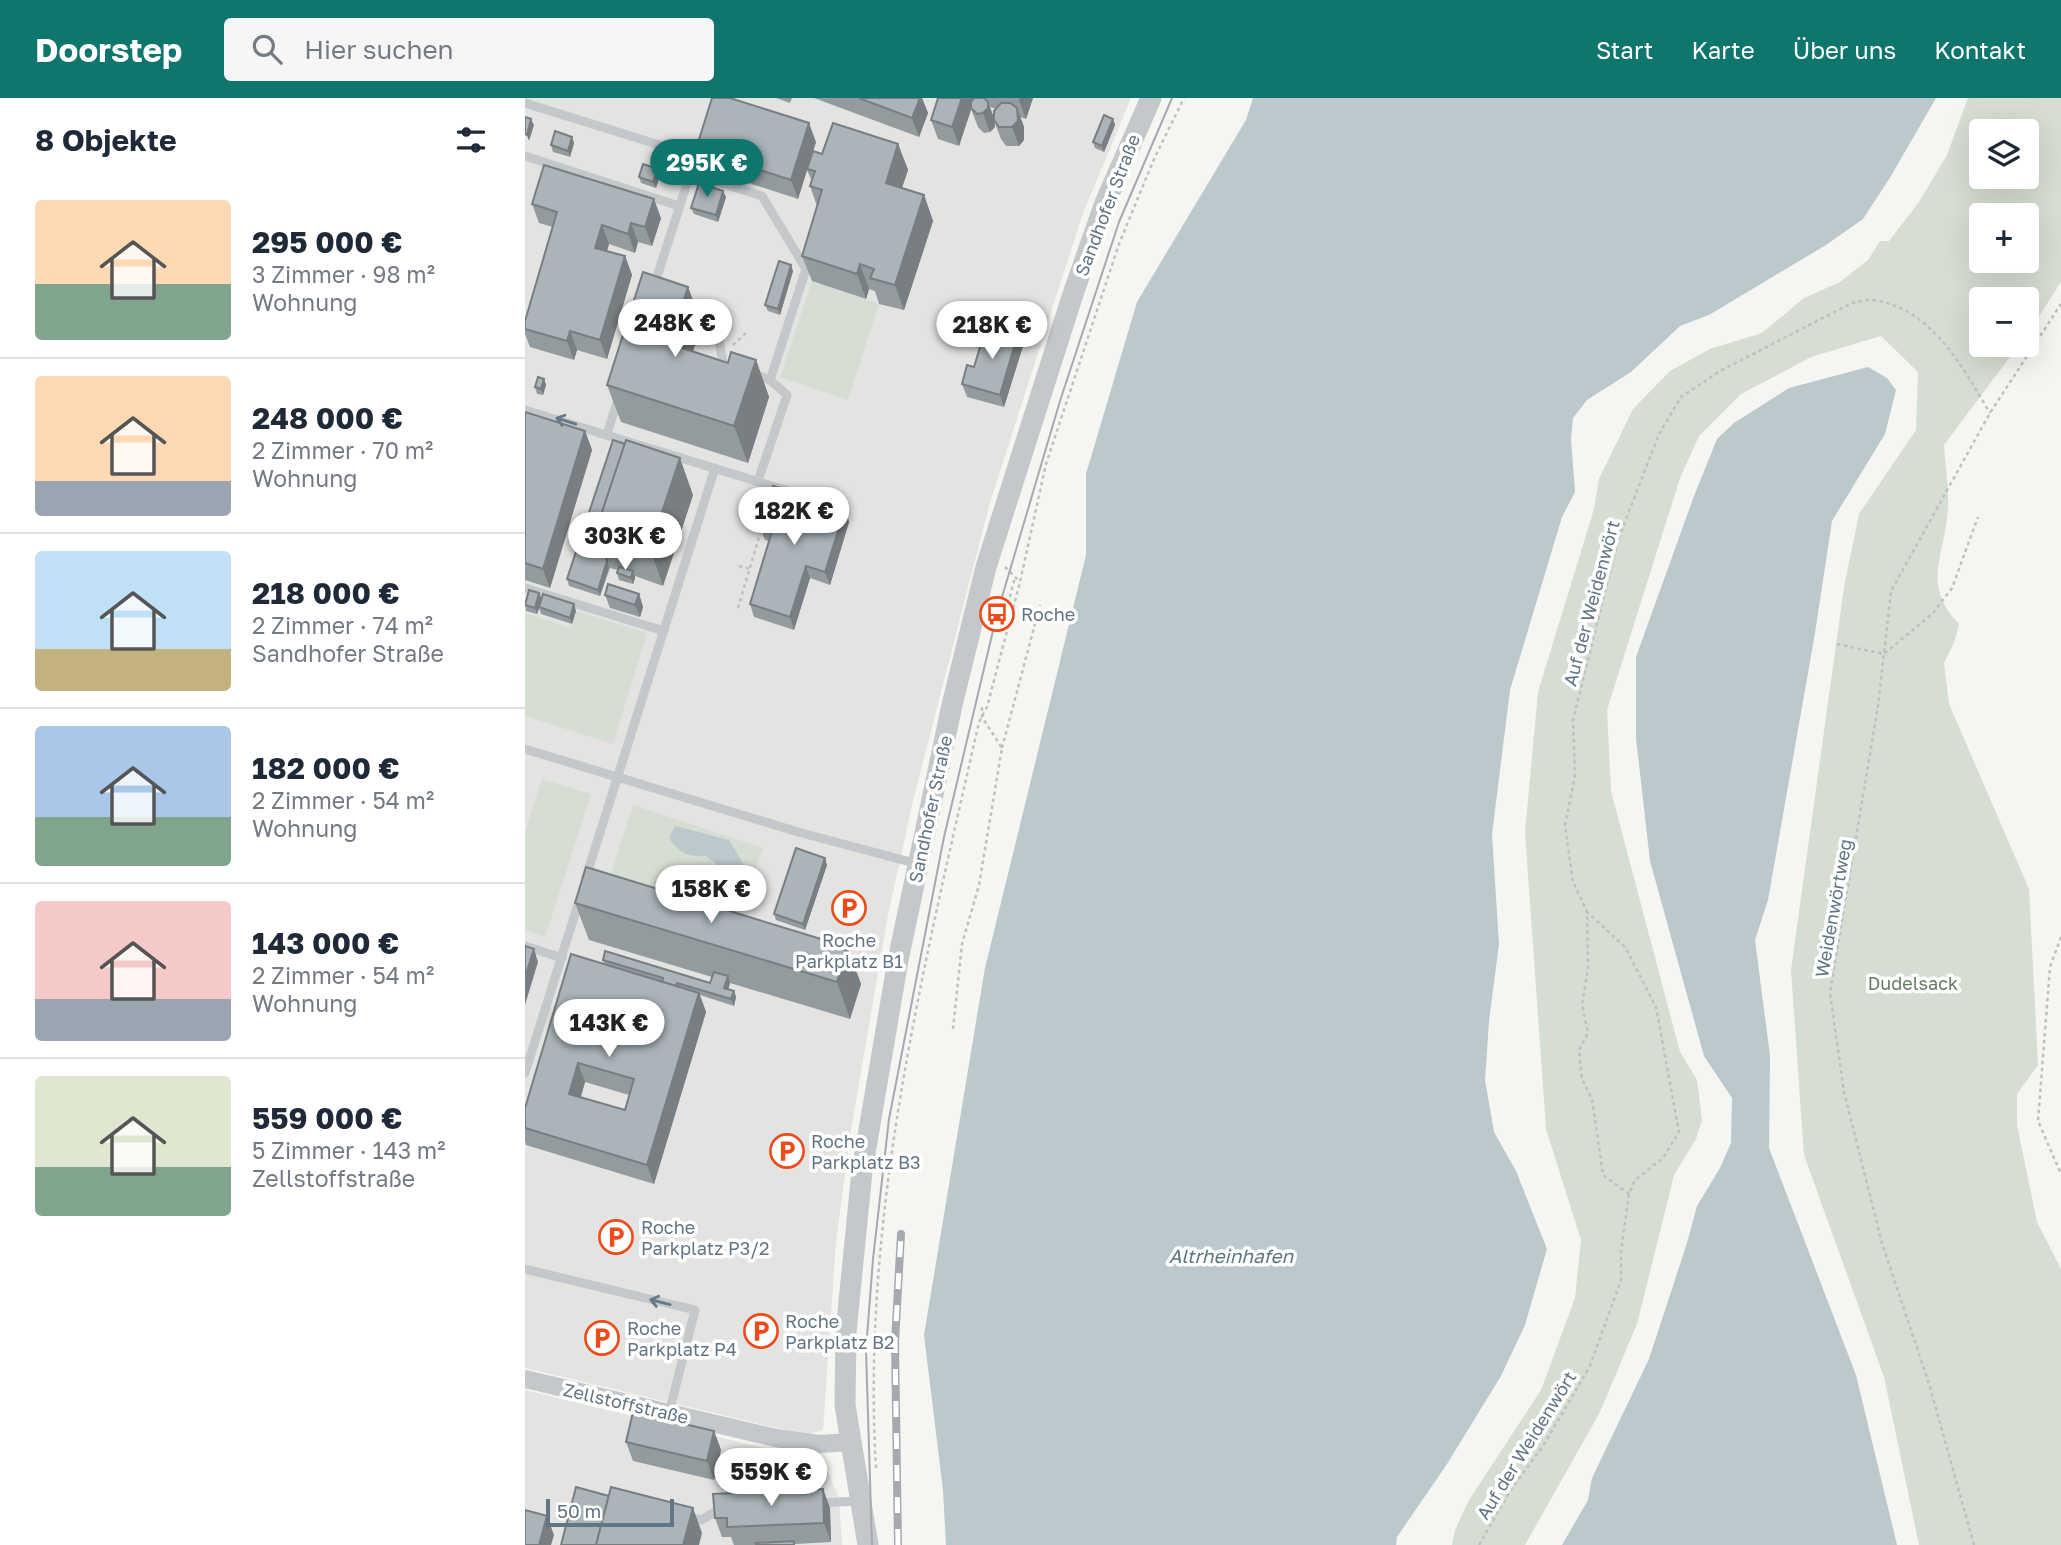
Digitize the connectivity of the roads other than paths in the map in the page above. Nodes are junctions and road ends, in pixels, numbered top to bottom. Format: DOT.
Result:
graph roads {
  1 [pos="1151,98"];
  2 [pos="525,103"];
  3 [pos="703,130"];
  4 [pos="525,156"];
  5 [pos="695,156"];
  6 [pos="690,173"];
  7 [pos="679,206"];
  8 [pos="651,296"];
  9 [pos="677,304"];
  10 [pos="735,368"];
  11 [pos="747,372"];
  12 [pos="771,380"];
  13 [pos="623,384"];
  14 [pos="525,410"];
  15 [pos="607,434"];
  16 [pos="715,468"];
  17 [pos="758,481"];
  18 [pos="811,498"];
  19 [pos="525,588"];
  20 [pos="664,631"];
  21 [pos="525,749"];
  22 [pos="618,777"];
  23 [pos="918,864"];
  24 [pos="525,946"];
  25 [pos="562,958"];
  26 [pos="525,1073"];
  27 [pos="525,1269"];
  28 [pos="525,1379"];
  29 [pos="669,1413"];
  30 [pos="852,1442"];
  31 [pos="862,1501"];
  32 [pos="807,1503"];
  33 [pos="732,1507"];
  34 [pos="677,1515"];
  35 [pos="868,1545"];
  1 -- 23 [label="street, Sandhofer Straße"];
  2 -- 5 [label="lane"];
  3 -- 5 [label="lane"];
  4 -- 7 [label="lane"];
  5 -- 6 [label="lane"];
  6 -- 7 [label="lane"];
  6 -- 12 [label="lane"];
  7 -- 8 [label="lane"];
  9 -- 10 [label="lane"];
  11 -- 12 [label="lane"];
  12 -- 17 [label="lane"];
  13 -- 15 [label="lane"];
  15 -- 14 [label="lane, one-way"];
  15 -- 16 [label="lane"];
  16 -- 17 [label="lane"];
  16 -- 20 [label="lane"];
  17 -- 18 [label="lane"];
  19 -- 20 [label="lane"];
  20 -- 22 [label="lane"];
  21 -- 22 [label="lane"];
  22 -- 23 [label="lane"];
  22 -- 25 [label="lane"];
  23 -- 30 [label="street, Sandhofer Straße"];
  24 -- 25 [label="lane"];
  25 -- 26 [label="lane"];
  29 -- 27 [label="lane, one-way"];
  28 -- 29 [label="street, Zellstoffstraße"];
  29 -- 30 [label="street, Zellstoffstraße"];
  30 -- 31 [label="street, Sandhofer Straße"];
  31 -- 32 [label="lane"];
  31 -- 35 [label="street, Sandhofer Straße"];
  33 -- 34 [label="lane"];
}
